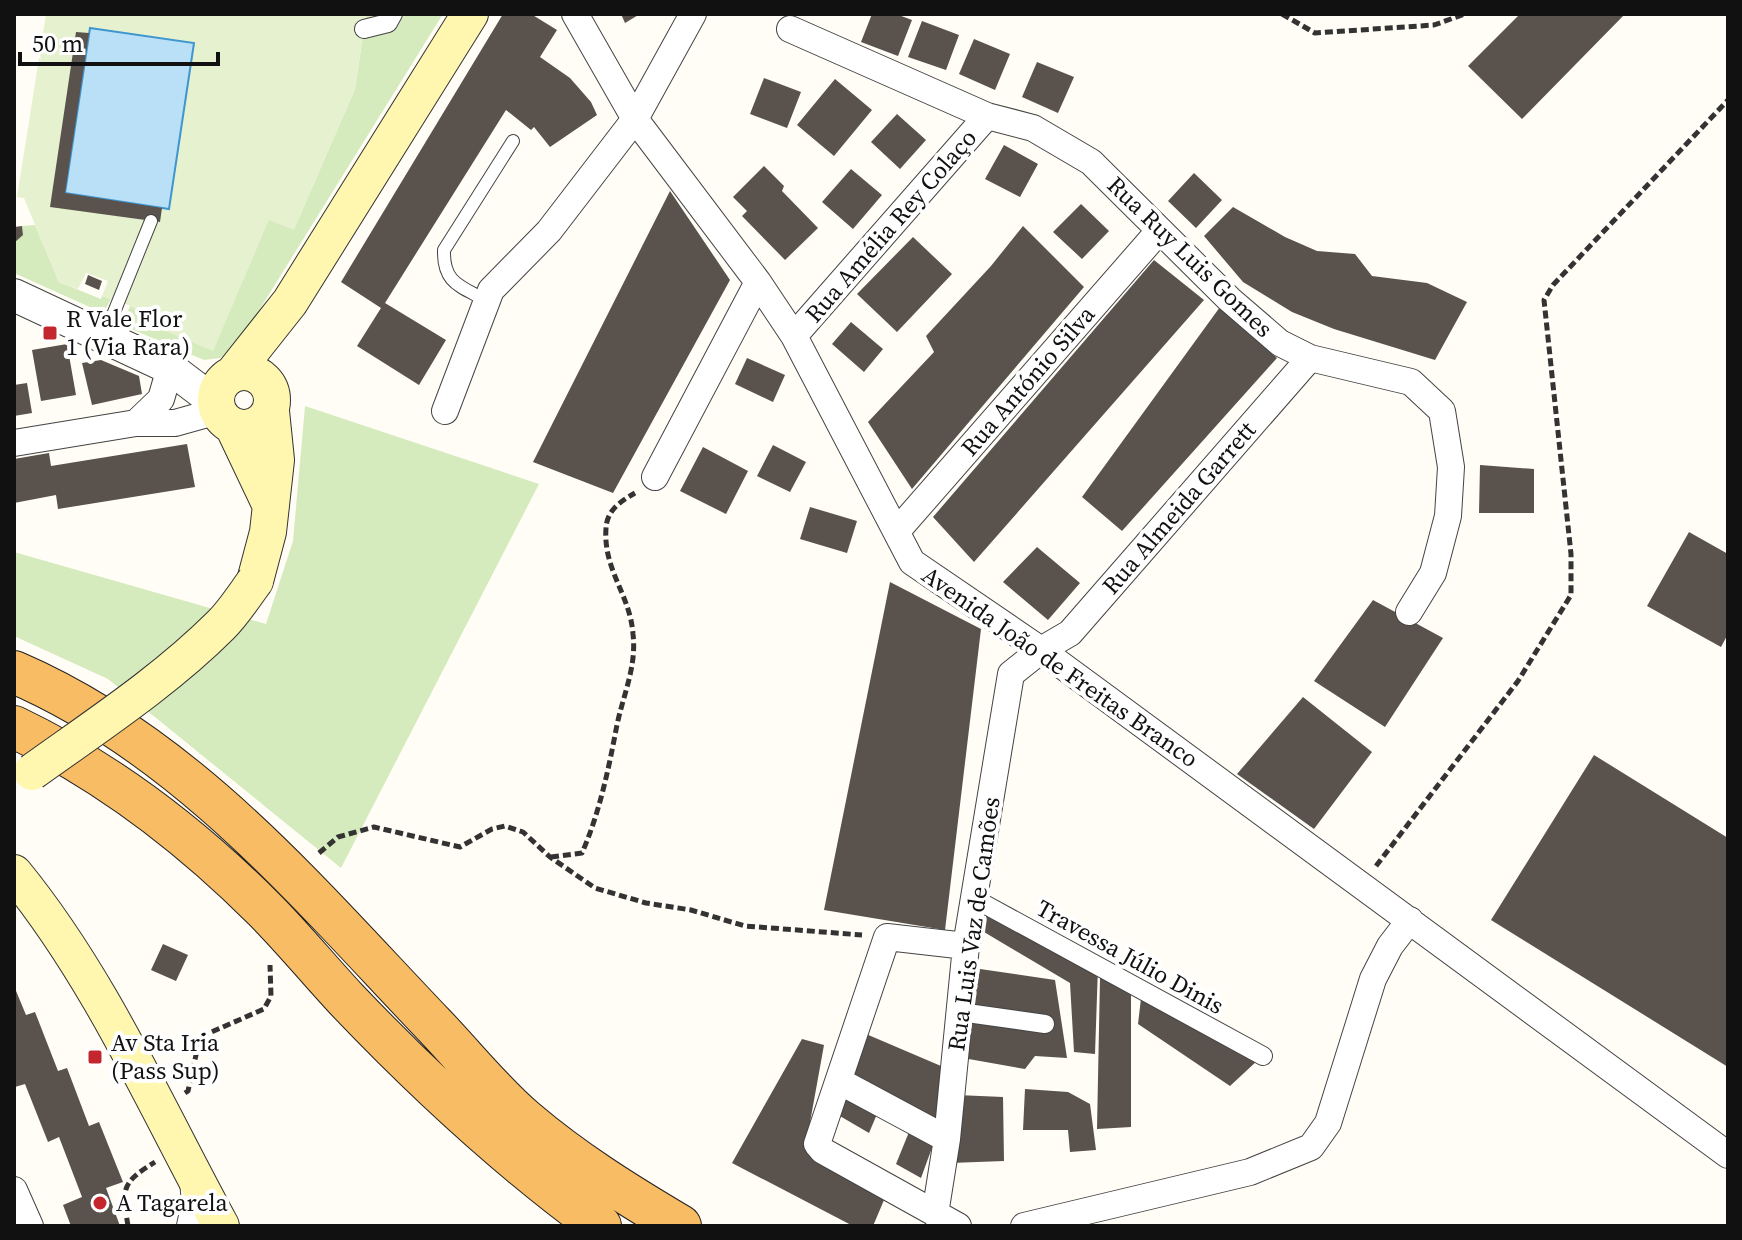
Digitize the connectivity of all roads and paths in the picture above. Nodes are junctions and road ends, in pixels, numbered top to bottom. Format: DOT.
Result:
graph roads {
  1 [pos="393,14"];
  2 [pos="470,14"];
  3 [pos="575,14"];
  4 [pos="693,14"];
  5 [pos="1282,14"];
  6 [pos="1465,14"];
  7 [pos="364,29"];
  8 [pos="790,29"];
  9 [pos="1728,100"];
  10 [pos="987,116"];
  11 [pos="635,119"];
  12 [pos="513,141"];
  13 [pos="151,221"];
  14 [pos="1159,231"];
  15 [pos="758,282"];
  16 [pos="14,295"];
  17 [pos="487,301"];
  18 [pos="290,302"];
  19 [pos="794,336"];
  20 [pos="104,337"];
  21 [pos="1310,358"];
  22 [pos="170,368"];
  23 [pos="225,398"];
  24 [pos="270,400"];
  25 [pos="445,411"];
  26 [pos="136,423"];
  27 [pos="14,443"];
  28 [pos="655,477"];
  29 [pos="271,506"];
  30 [pos="897,531"];
  31 [pos="1409,612"];
  32 [pos="1041,650"];
  33 [pos="14,672"];
  34 [pos="14,727"];
  35 [pos="23,777"];
  36 [pos="319,853"];
  37 [pos="550,857"];
  38 [pos="14,873"];
  39 [pos="1361,885"];
  40 [pos="975,899"];
  41 [pos="1410,920"];
  42 [pos="887,937"];
  43 [pos="966,946"];
  44 [pos="270,954"];
  45 [pos="960,1012"];
  46 [pos="1045,1024"];
  47 [pos="1263,1056"];
  48 [pos="839,1081"];
  49 [pos="181,1095"];
  50 [pos="947,1139"];
  51 [pos="179,1148"];
  52 [pos="1728,1155"];
  53 [pos="196,1180"];
  54 [pos="14,1190"];
  55 [pos="947,1220"];
  56 [pos="30,1226"];
  57 [pos="128,1226"];
  58 [pos="193,1226"];
  59 [pos="221,1226"];
  60 [pos="600,1226"];
  61 [pos="680,1226"];
  62 [pos="1024,1226"];
  1 -- 7 [label="street"];
  2 -- 18 [label="main road"];
  3 -- 11 [label="street, Avenida João de Freitas Branco"];
  4 -- 11 [label="street"];
  5 -- 6 [label="path"];
  8 -- 10 [label="street, Rua Ruy Luis Gomes"];
  9 -- 39 [label="path"];
  10 -- 14 [label="street, Rua Ruy Luis Gomes"];
  10 -- 19 [label="street, Rua Amélia Rey Colaço"];
  11 -- 15 [label="street, Avenida João de Freitas Branco"];
  11 -- 17 [label="street"];
  12 -- 17 [label="lane"];
  13 -- 20 [label="lane"];
  14 -- 21 [label="street, Rua Ruy Luis Gomes"];
  14 -- 30 [label="street, Rua António Silva"];
  15 -- 19 [label="street, Avenida João de Freitas Branco"];
  15 -- 28 [label="street"];
  16 -- 20 [label="street"];
  17 -- 25 [label="street"];
  18 -- 23 [label="main road"];
  18 -- 24 [label="main road"];
  19 -- 30 [label="street, Avenida João de Freitas Branco"];
  20 -- 22 [label="street"];
  21 -- 31 [label="street, Rua Ruy Luis Gomes"];
  21 -- 32 [label="street, Rua Almeida Garrett"];
  22 -- 23 [label="street"];
  22 -- 26 [label="street"];
  23 -- 24 [label="main road"];
  23 -- 24 [label="main road"];
  23 -- 26 [label="street"];
  23 -- 29 [label="main road"];
  24 -- 29 [label="main road"];
  26 -- 27 [label="street"];
  28 -- 37 [label="path"];
  29 -- 35 [label="main road, bridge"];
  30 -- 32 [label="street, Avenida João de Freitas Branco"];
  32 -- 39 [label="street, Avenida João de Freitas Branco"];
  32 -- 40 [label="street, Rua Luis Vaz de Camões"];
  33 -- 61 [label="highway"];
  34 -- 60 [label="highway"];
  36 -- 37 [label="path"];
  37 -- 42 [label="path"];
  38 -- 51 [label="main road"];
  39 -- 41 [label="street, Avenida João de Freitas Branco"];
  40 -- 43 [label="street, Rua Luis Vaz de Camões"];
  40 -- 47 [label="street, Travessa Júlio Dinis"];
  41 -- 52 [label="street, Avenida João de Freitas Branco"];
  41 -- 62 [label="street"];
  42 -- 43 [label="street"];
  42 -- 48 [label="street"];
  43 -- 45 [label="street, Rua Luis Vaz de Camões"];
  44 -- 49 [label="path"];
  45 -- 46 [label="street"];
  45 -- 50 [label="street, Rua Luis Vaz de Camões"];
  48 -- 50 [label="street"];
  48 -- 55 [label="street"];
  50 -- 55 [label="street, Rua Luis Vaz de Camões"];
  51 -- 53 [label="main road"];
  51 -- 57 [label="path"];
  53 -- 58 [label="street"];
  53 -- 59 [label="main road"];
  54 -- 56 [label="street"];
}
